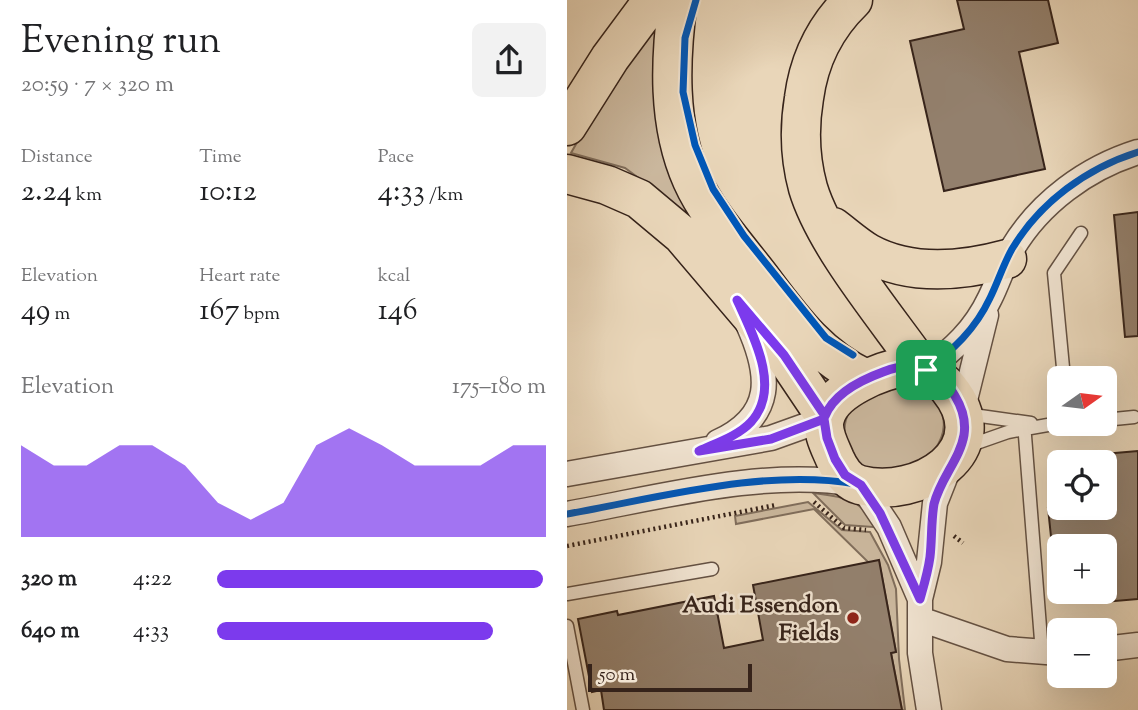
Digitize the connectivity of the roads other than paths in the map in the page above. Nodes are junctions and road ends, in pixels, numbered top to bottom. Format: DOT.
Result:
graph roads {
  1 [pos="653,0"];
  2 [pos="678,0"];
  3 [pos="853,0"];
  4 [pos="567,126"];
  5 [pos="1138,152"];
  6 [pos="567,174"];
  7 [pos="820,218"];
  8 [pos="1081,233"];
  9 [pos="1007,259"];
  10 [pos="990,298"];
  11 [pos="737,300"];
  12 [pos="1063,366"];
  13 [pos="924,369"];
  14 [pos="866,379"];
  15 [pos="1134,417"];
  16 [pos="825,418"];
  17 [pos="1117,419"];
  18 [pos="1047,425"];
  19 [pos="1024,426"];
  20 [pos="959,433"];
  21 [pos="699,451"];
  22 [pos="567,474"];
  23 [pos="858,485"];
  24 [pos="567,514"];
  25 [pos="712,569"];
  26 [pos="567,594"];
  27 [pos="920,609"];
  28 [pos="1047,619"];
  29 [pos="567,626"];
  30 [pos="1138,645"];
  31 [pos="1117,647"];
  32 [pos="1047,652"];
  33 [pos="583,710"];
  34 [pos="929,710"];
  1 -- 4 [label="main road"];
  2 -- 14 [label="main road"];
  3 -- 7 [label="main road"];
  5 -- 9 [label="street"];
  6 -- 11 [label="main road"];
  7 -- 9 [label="main road"];
  7 -- 13 [label="main road"];
  8 -- 12 [label="lane"];
  9 -- 10 [label="street"];
  10 -- 13 [label="street"];
  10 -- 20 [label="street"];
  11 -- 16 [label="main road"];
  11 -- 21 [label="street"];
  13 -- 14 [label="main road"];
  13 -- 20 [label="main road"];
  14 -- 16 [label="main road"];
  15 -- 17 [label="lane"];
  16 -- 21 [label="street"];
  16 -- 23 [label="main road"];
  18 -- 19 [label="lane"];
  19 -- 20 [label="lane"];
  19 -- 20 [label="lane"];
  19 -- 28 [label="lane"];
  20 -- 23 [label="main road"];
  20 -- 27 [label="street"];
  21 -- 22 [label="street"];
  23 -- 24 [label="street"];
  23 -- 27 [label="street"];
  25 -- 26 [label="lane"];
  27 -- 32 [label="street"];
  27 -- 34 [label="street"];
  29 -- 33 [label="lane"];
  30 -- 31 [label="street"];
}
